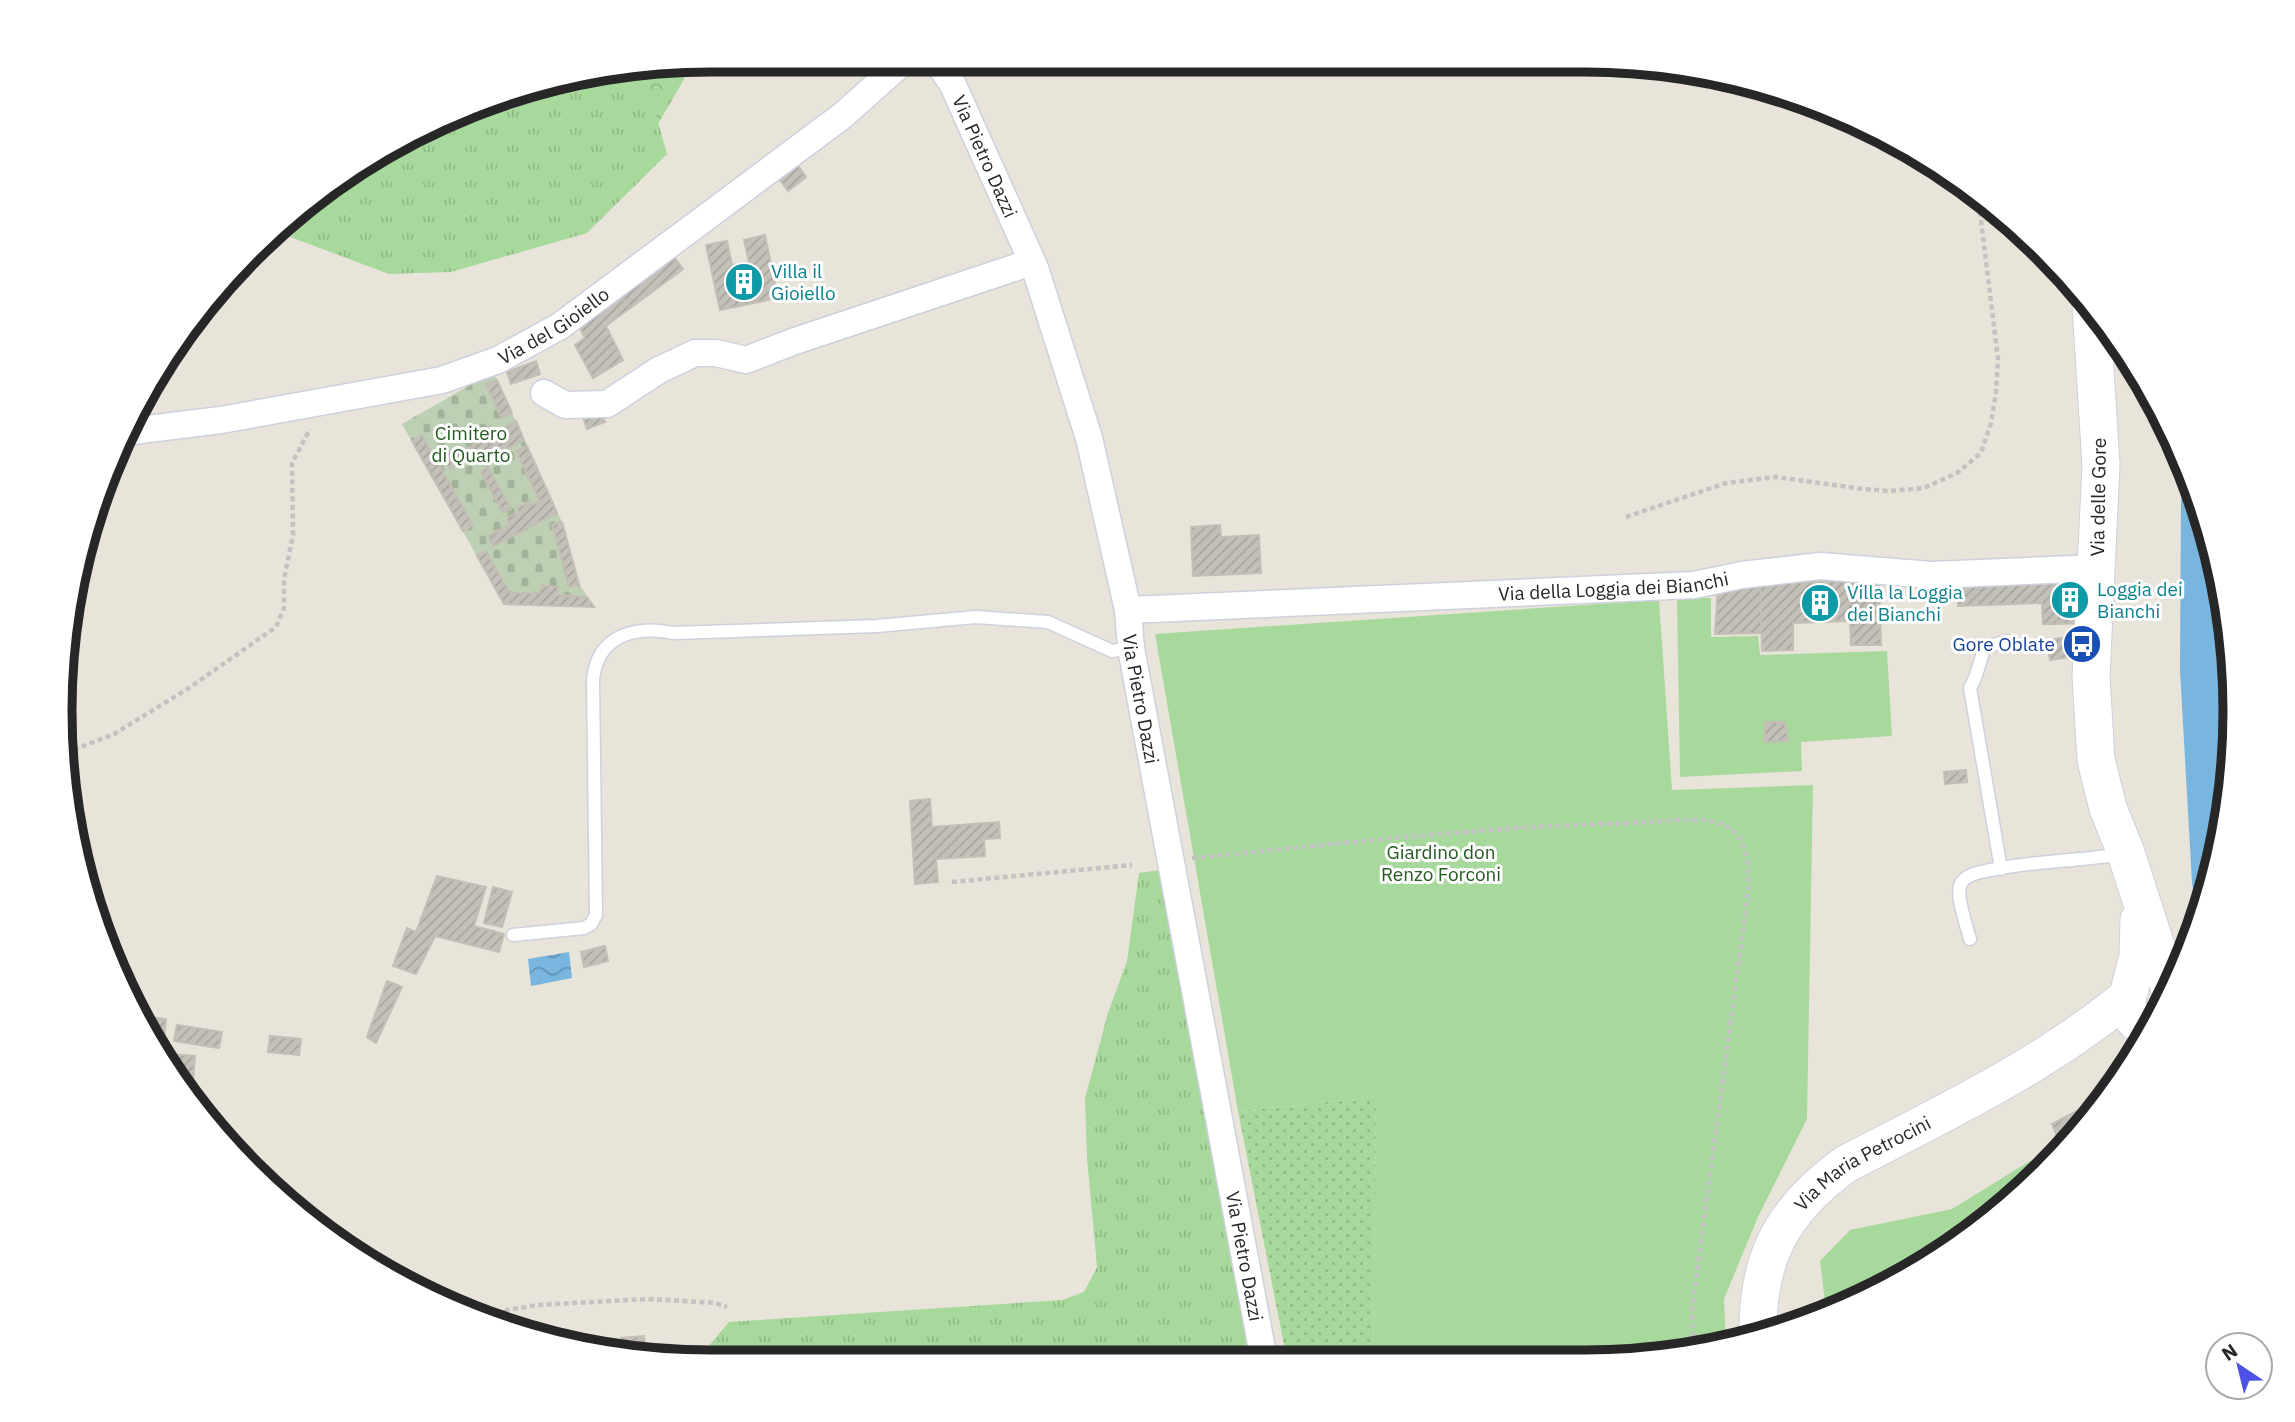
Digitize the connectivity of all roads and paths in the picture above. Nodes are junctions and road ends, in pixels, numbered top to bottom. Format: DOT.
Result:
graph roads {
  1 [pos="892,72"];
  2 [pos="944,72"];
  3 [pos="1979,209"];
  4 [pos="1032,262"];
  5 [pos="2092,324"];
  6 [pos="544,393"];
  7 [pos="311,404"];
  8 [pos="137,430"];
  9 [pos="1626,517"];
  10 [pos="2097,568"];
  11 [pos="1128,610"];
  12 [pos="2008,641"];
  13 [pos="1130,648"];
  14 [pos="73,750"];
  15 [pos="2126,853"];
  16 [pos="1171,863"];
  17 [pos="1132,865"];
  18 [pos="2001,869"];
  19 [pos="952,882"];
  20 [pos="2137,891"];
  21 [pos="513,934"];
  22 [pos="1970,939"];
  23 [pos="2165,976"];
  24 [pos="2162,984"];
  25 [pos="2138,1009"];
  26 [pos="727,1307"];
  27 [pos="501,1314"];
  28 [pos="1758,1325"];
  29 [pos="1693,1341"];
  30 [pos="1262,1350"];
  1 -- 7 [label="street, Via del Gioiello"];
  2 -- 4 [label="street, Via Pietro Dazzi"];
  3 -- 9 [label="path"];
  4 -- 6 [label="street"];
  4 -- 11 [label="street, Via Pietro Dazzi"];
  5 -- 10 [label="street, Via delle Gore"];
  7 -- 8 [label="street, Via del Gioiello"];
  7 -- 14 [label="path"];
  10 -- 11 [label="street, Via della Loggia dei Bianchi"];
  10 -- 15 [label="street, Via delle Gore"];
  11 -- 13 [label="street, Via Pietro Dazzi"];
  12 -- 18 [label="lane"];
  13 -- 16 [label="street, Via Pietro Dazzi"];
  13 -- 21 [label="lane"];
  15 -- 18 [label="lane"];
  15 -- 20 [label="street, Via delle Gore"];
  16 -- 29 [label="path"];
  16 -- 30 [label="street, Via Pietro Dazzi"];
  17 -- 19 [label="path"];
  18 -- 22 [label="lane"];
  20 -- 23 [label="street, Via delle Gore"];
  20 -- 25 [label="street, Via delle Gore"];
  24 -- 25 [label="street, Via delle Gore"];
  25 -- 28 [label="street, Via Maria Petrocini"];
  26 -- 27 [label="path"];
}
